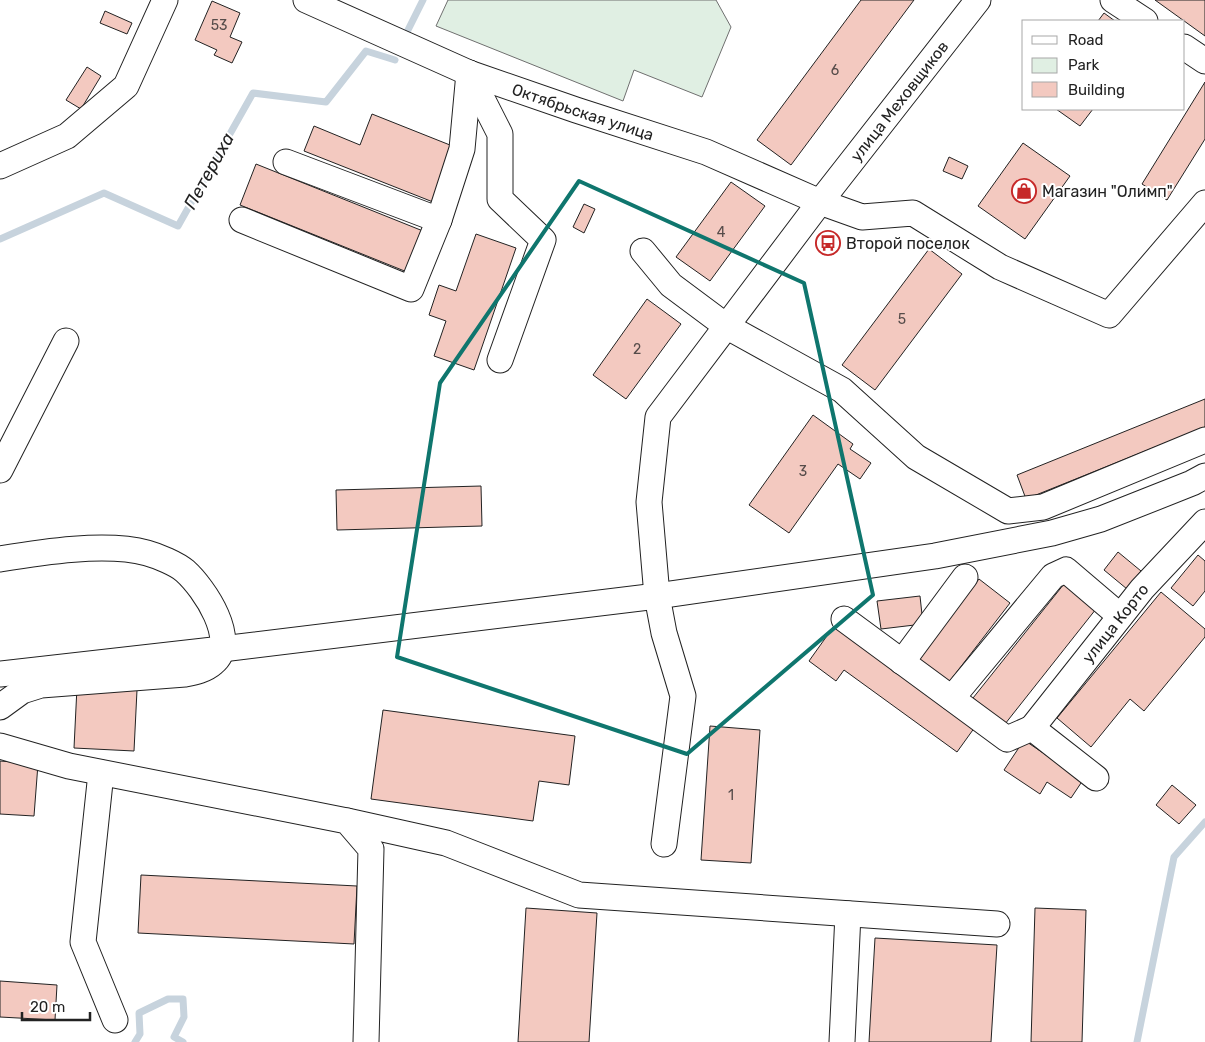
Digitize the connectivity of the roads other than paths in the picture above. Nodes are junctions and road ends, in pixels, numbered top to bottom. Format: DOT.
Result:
graph roads {
  1 [pos="165,0"];
  2 [pos="306,0"];
  3 [pos="978,0"];
  4 [pos="1113,0"];
  5 [pos="1143,20"];
  6 [pos="1185,48"];
  7 [pos="1205,61"];
  8 [pos="469,73"];
  9 [pos="286,162"];
  10 [pos="0,166"];
  11 [pos="820,202"];
  12 [pos="1205,203"];
  13 [pos="242,220"];
  14 [pos="439,220"];
  15 [pos="643,251"];
  16 [pos="726,326"];
  17 [pos="66,341"];
  18 [pos="500,360"];
  19 [pos="1205,440"];
  20 [pos="0,470"];
  21 [pos="1205,476"];
  22 [pos="1205,522"];
  23 [pos="0,559"];
  24 [pos="965,577"];
  25 [pos="657,596"];
  26 [pos="1120,616"];
  27 [pos="844,619"];
  28 [pos="222,650"];
  29 [pos="902,662"];
  30 [pos="0,674"];
  31 [pos="952,698"];
  32 [pos="0,707"];
  33 [pos="1032,728"];
  34 [pos="0,746"];
  35 [pos="101,772"];
  36 [pos="1096,778"];
  37 [pos="347,821"];
  38 [pos="664,844"];
  39 [pos="848,914"];
  40 [pos="997,924"];
  41 [pos="115,1020"];
  42 [pos="366,1042"];
  43 [pos="842,1042"];
  1 -- 10 [label="street"];
  2 -- 8 [label="street, Октябрьская улица"];
  3 -- 11 [label="street, улица Меховщиков"];
  4 -- 5 [label="street"];
  6 -- 7 [label="street"];
  8 -- 11 [label="street, Октябрьская улица"];
  8 -- 14 [label="street"];
  8 -- 18 [label="street"];
  9 -- 14 [label="street"];
  11 -- 12 [label="street, Октябрьская улица"];
  11 -- 16 [label="street, улица Меховщиков"];
  13 -- 14 [label="street"];
  15 -- 16 [label="street"];
  16 -- 19 [label="street"];
  16 -- 25 [label="street, улица Меховщиков"];
  17 -- 20 [label="street"];
  21 -- 25 [label="street"];
  22 -- 26 [label="street, улица Корто"];
  23 -- 28 [label="street"];
  24 -- 29 [label="street"];
  25 -- 28 [label="street"];
  25 -- 38 [label="street, улица Меховщиков"];
  26 -- 31 [label="street"];
  26 -- 33 [label="street, улица Корто"];
  27 -- 29 [label="street"];
  28 -- 30 [label="street"];
  28 -- 32 [label="street"];
  29 -- 31 [label="street"];
  31 -- 33 [label="street"];
  33 -- 36 [label="street"];
  34 -- 35 [label="street"];
  35 -- 37 [label="street"];
  35 -- 41 [label="street"];
  37 -- 39 [label="street"];
  37 -- 42 [label="street"];
  39 -- 40 [label="street"];
  39 -- 43 [label="street"];
}
